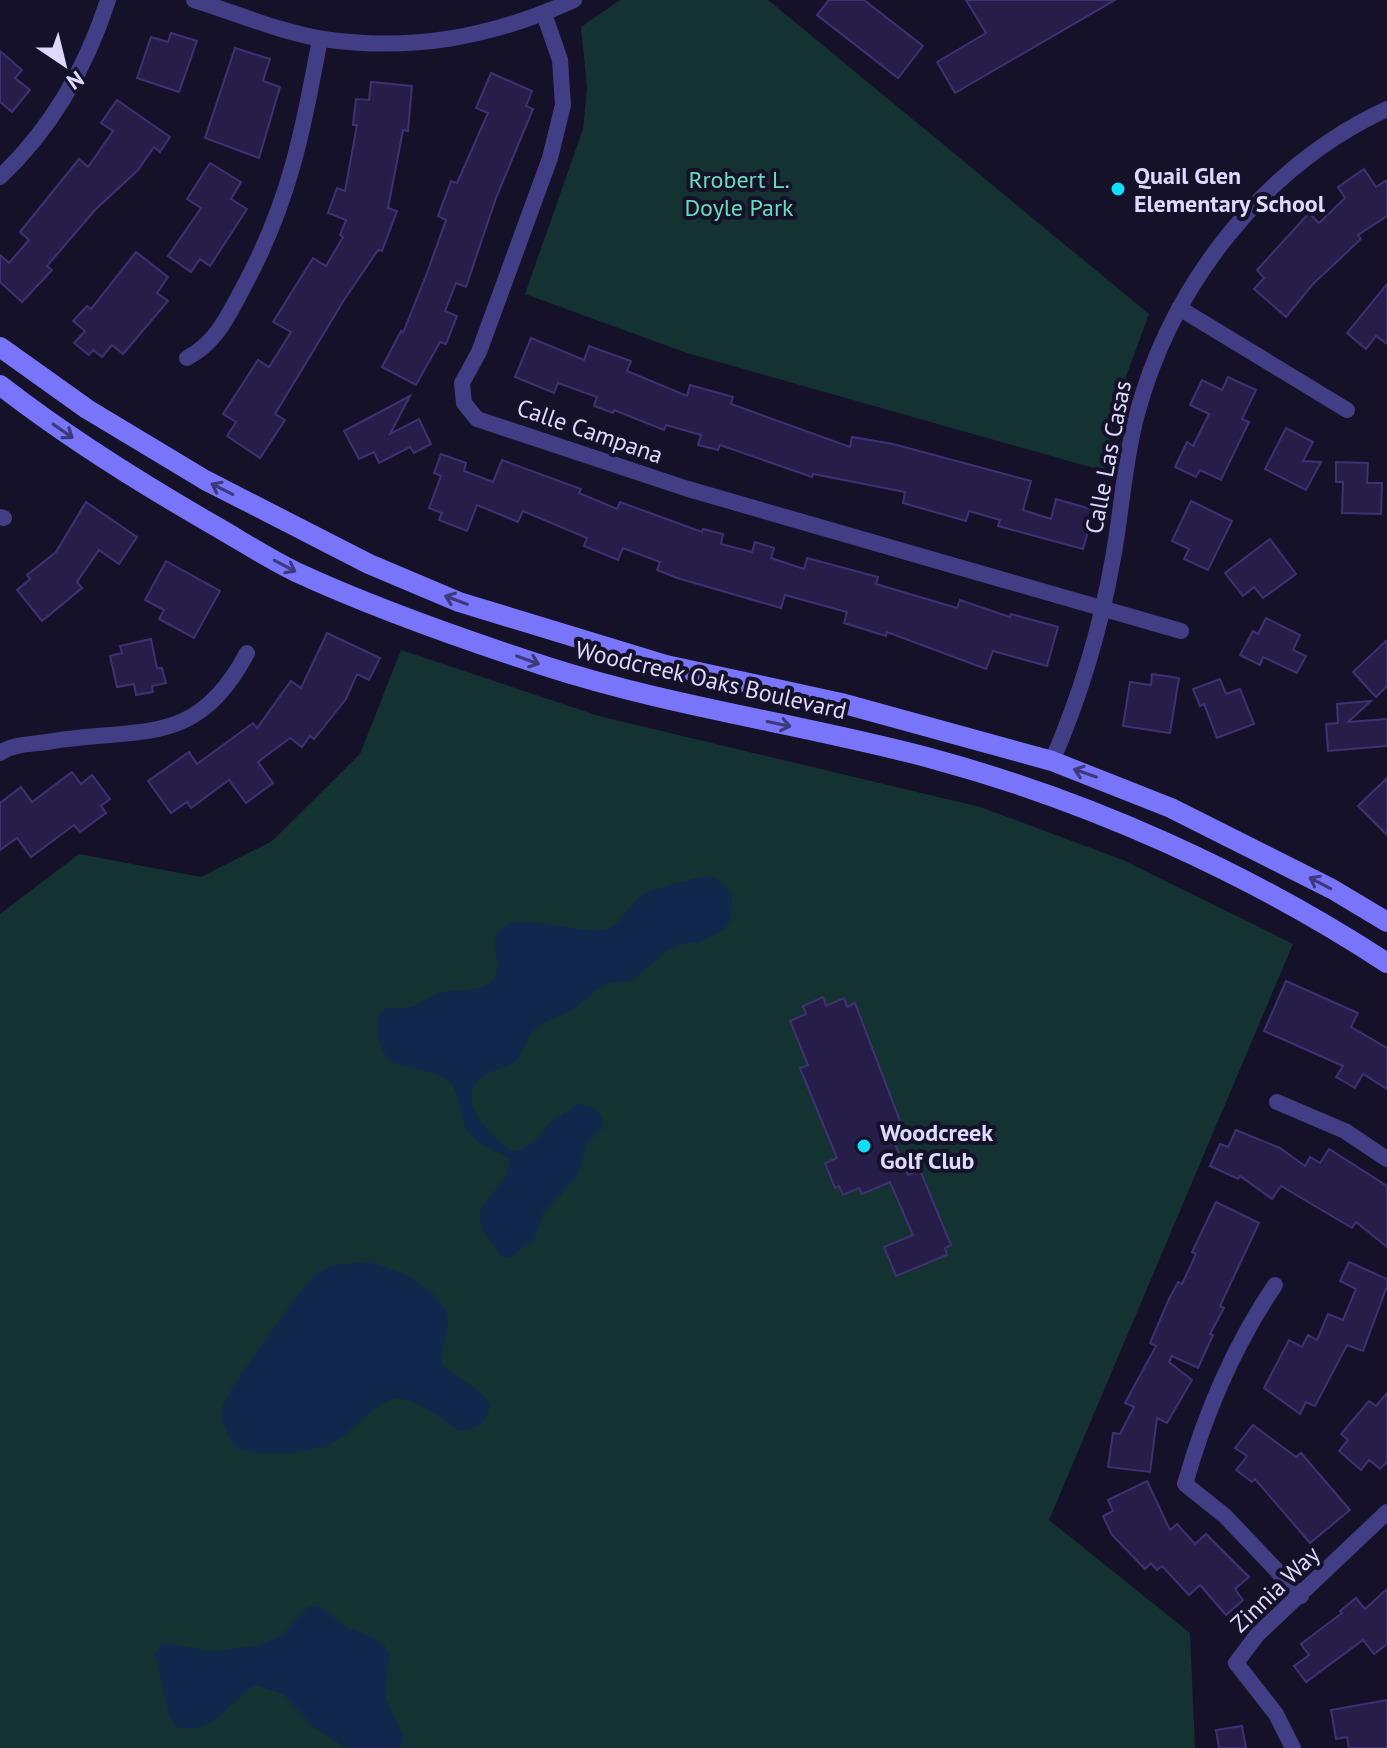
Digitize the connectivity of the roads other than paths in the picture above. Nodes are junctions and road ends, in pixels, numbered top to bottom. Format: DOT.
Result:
graph roads {
  1 [pos="108,0"];
  2 [pos="194,0"];
  3 [pos="574,0"];
  4 [pos="544,14"];
  5 [pos="320,39"];
  6 [pos="1387,109"];
  7 [pos="0,177"];
  8 [pos="1179,308"];
  9 [pos="0,347"];
  10 [pos="187,358"];
  11 [pos="0,385"];
  12 [pos="1347,410"];
  13 [pos="1102,608"];
  14 [pos="1181,631"];
  15 [pos="247,653"];
  16 [pos="0,753"];
  17 [pos="1052,761"];
  18 [pos="1041,794"];
  19 [pos="1387,922"];
  20 [pos="1387,963"];
  21 [pos="1277,1102"];
  22 [pos="1387,1159"];
  23 [pos="1275,1285"];
  24 [pos="1387,1512"];
  25 [pos="1301,1596"];
  26 [pos="1293,1748"];
  1 -- 7 [label="street"];
  2 -- 5 [label="street"];
  3 -- 4 [label="street"];
  4 -- 5 [label="street"];
  4 -- 13 [label="street, Calle Campana"];
  5 -- 10 [label="street"];
  6 -- 8 [label="street, Calle Las Casas"];
  8 -- 12 [label="street"];
  8 -- 13 [label="street, Calle Las Casas"];
  17 -- 9 [label="main road, Woodcreek Oaks Boulevard, one-way"];
  11 -- 18 [label="main road, Woodcreek Oaks Boulevard, one-way"];
  13 -- 14 [label="street, Calle Campana"];
  13 -- 17 [label="street, Calle Las Casas"];
  15 -- 16 [label="street"];
  17 -- 18 [label="main road"];
  19 -- 17 [label="main road, Woodcreek Oaks Boulevard, one-way"];
  18 -- 20 [label="main road, Woodcreek Oaks Boulevard"];
  21 -- 22 [label="street"];
  23 -- 25 [label="street"];
  24 -- 25 [label="street, Zinnia Way"];
  25 -- 26 [label="street, Zinnia Way"];
}
